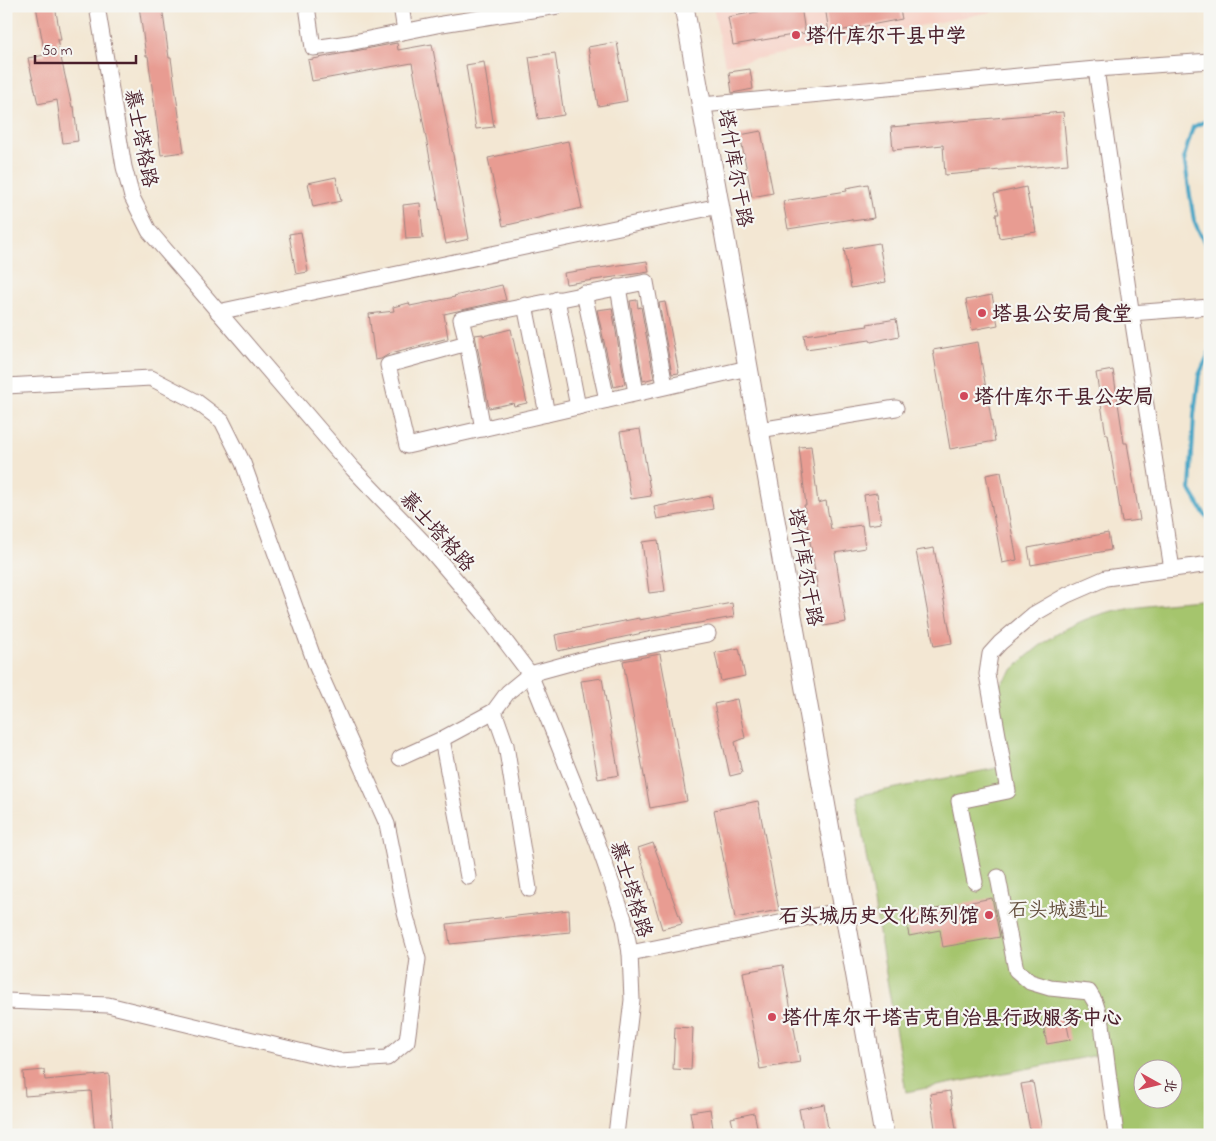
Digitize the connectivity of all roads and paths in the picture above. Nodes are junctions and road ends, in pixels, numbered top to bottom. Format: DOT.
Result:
graph roads {
  1 [pos="97,6"];
  2 [pos="307,6"];
  3 [pos="401,6"];
  4 [pos="558,6"];
  5 [pos="684,6"];
  6 [pos="405,32"];
  7 [pos="1210,61"];
  8 [pos="1096,69"];
  9 [pos="702,105"];
  10 [pos="719,206"];
  11 [pos="618,287"];
  12 [pos="584,293"];
  13 [pos="557,299"];
  14 [pos="525,305"];
  15 [pos="1210,307"];
  16 [pos="218,312"];
  17 [pos="1131,313"];
  18 [pos="467,343"];
  19 [pos="748,368"];
  20 [pos="6,386"];
  21 [pos="665,386"];
  22 [pos="636,393"];
  23 [pos="607,400"];
  24 [pos="578,407"];
  25 [pos="896,408"];
  26 [pos="547,414"];
  27 [pos="483,428"];
  28 [pos="759,430"];
  29 [pos="1210,564"];
  30 [pos="1172,569"];
  31 [pos="708,634"];
  32 [pos="530,674"];
  33 [pos="494,711"];
  34 [pos="442,740"];
  35 [pos="400,758"];
  36 [pos="468,876"];
  37 [pos="998,877"];
  38 [pos="975,882"];
  39 [pos="529,890"];
  40 [pos="844,910"];
  41 [pos="630,953"];
  42 [pos="6,1001"];
  43 [pos="616,1135"];
  44 [pos="884,1135"];
  45 [pos="1116,1135"];
  1 -- 16 [label="street, 慕士塔格路"];
  2 -- 6 [label="street"];
  3 -- 6 [label="street"];
  4 -- 6 [label="street"];
  5 -- 9 [label="main road, 塔什库尔干路"];
  7 -- 8 [label="street"];
  8 -- 9 [label="street"];
  8 -- 17 [label="street"];
  9 -- 10 [label="main road, 塔什库尔干路"];
  10 -- 16 [label="street"];
  10 -- 19 [label="main road, 塔什库尔干路"];
  11 -- 12 [label="street"];
  11 -- 21 [label="street"];
  11 -- 22 [label="street"];
  12 -- 13 [label="street"];
  12 -- 23 [label="street"];
  13 -- 14 [label="street"];
  13 -- 24 [label="street"];
  14 -- 18 [label="street"];
  14 -- 26 [label="street"];
  15 -- 17 [label="street"];
  16 -- 32 [label="street, 慕士塔格路"];
  17 -- 30 [label="street"];
  18 -- 27 [label="street"];
  18 -- 27 [label="street"];
  19 -- 21 [label="street"];
  19 -- 28 [label="main road, 塔什库尔干路"];
  20 -- 42 [label="street"];
  21 -- 22 [label="street"];
  22 -- 23 [label="street"];
  23 -- 24 [label="street"];
  24 -- 26 [label="street"];
  25 -- 28 [label="street"];
  26 -- 27 [label="street"];
  28 -- 40 [label="main road, 塔什库尔干路"];
  29 -- 30 [label="street"];
  30 -- 38 [label="street"];
  31 -- 32 [label="street"];
  32 -- 33 [label="street"];
  32 -- 41 [label="street, 慕士塔格路"];
  33 -- 34 [label="street"];
  33 -- 39 [label="street"];
  34 -- 35 [label="street"];
  34 -- 36 [label="street"];
  37 -- 45 [label="street"];
  40 -- 41 [label="street"];
  40 -- 44 [label="main road, 塔什库尔干路"];
  41 -- 43 [label="street, 慕士塔格路"];
}
